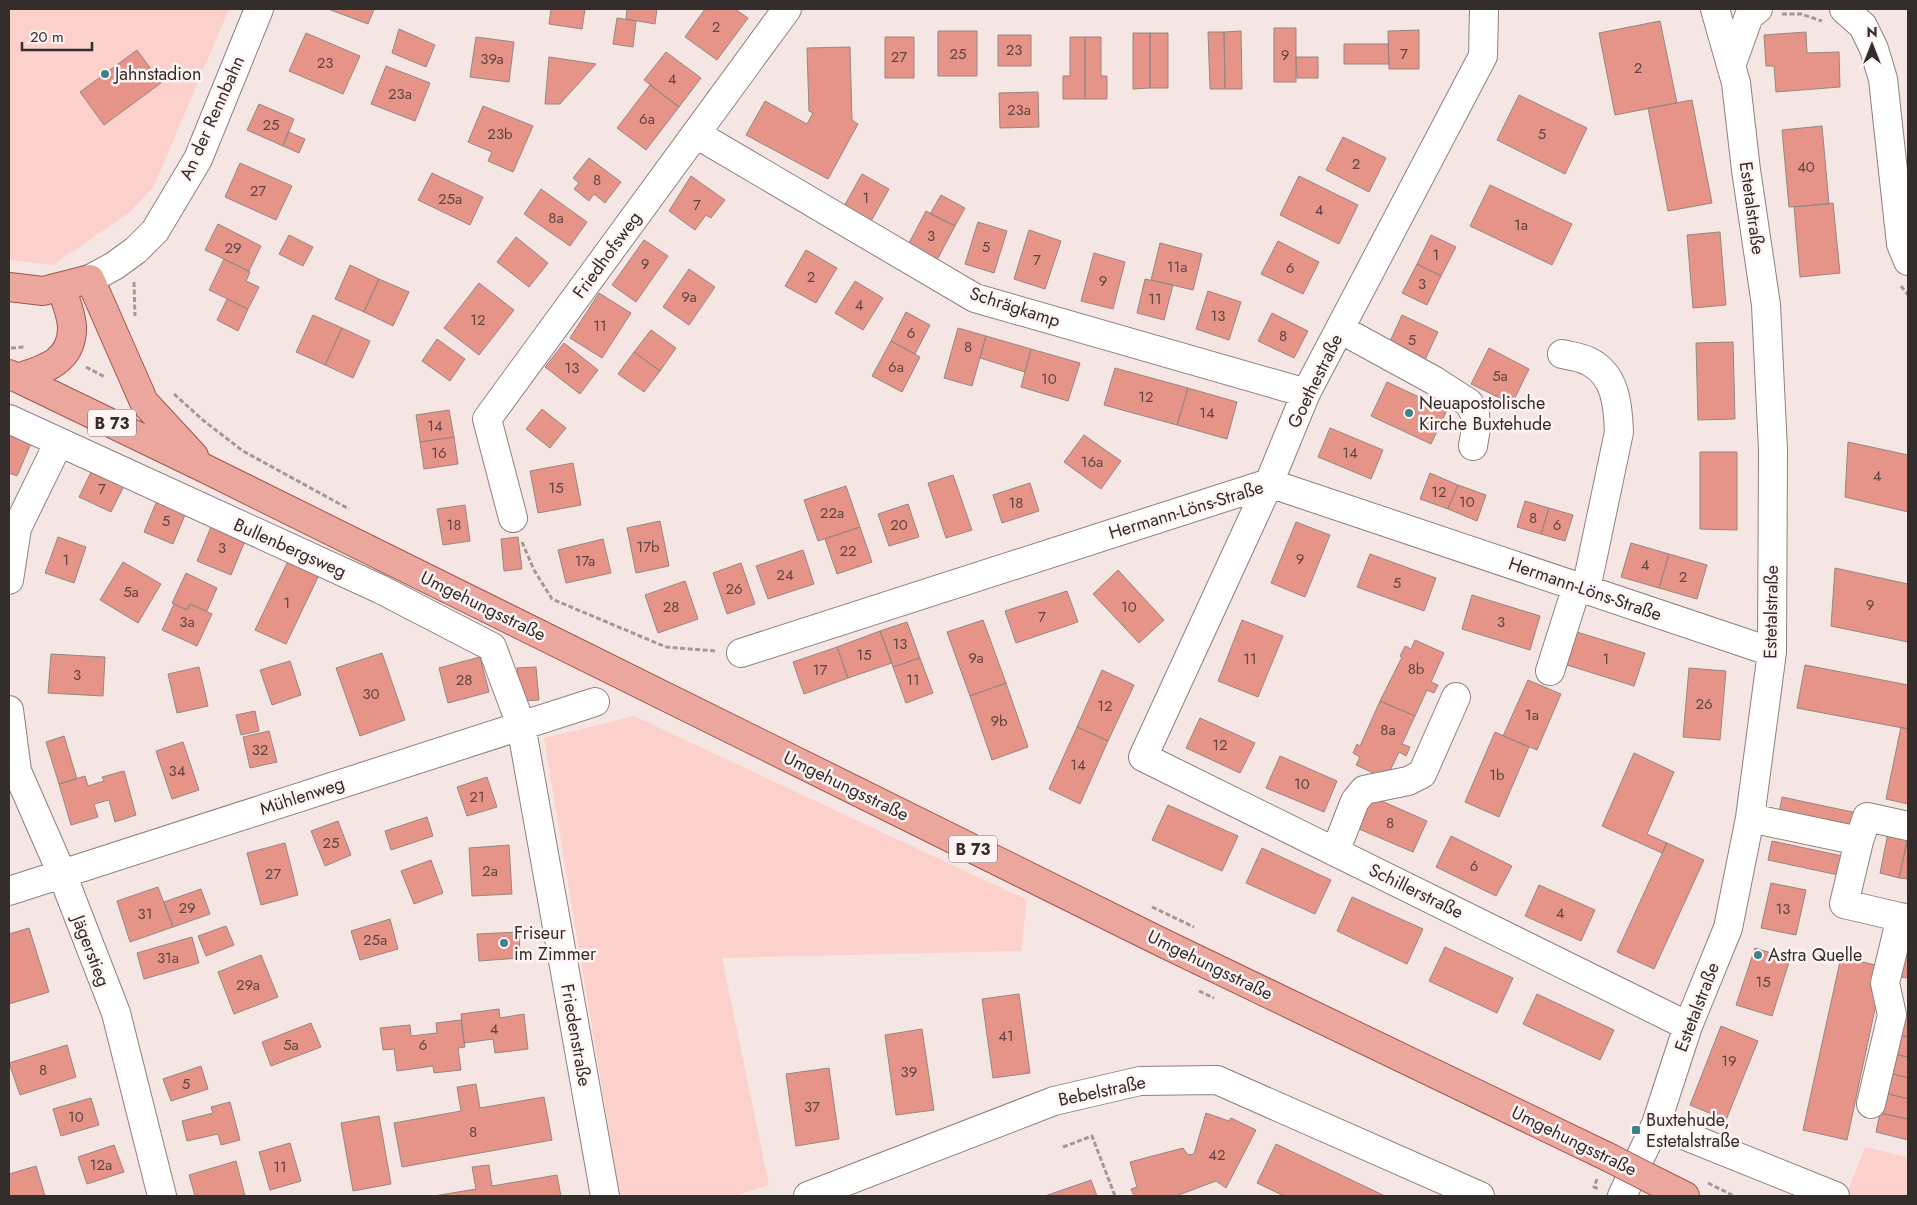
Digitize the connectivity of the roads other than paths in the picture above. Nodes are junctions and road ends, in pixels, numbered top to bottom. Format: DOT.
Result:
graph roads {
  1 [pos="259,9"];
  2 [pos="786,9"];
  3 [pos="1484,9"];
  4 [pos="1715,9"];
  5 [pos="1758,9"];
  6 [pos="1844,9"];
  7 [pos="1731,66"];
  8 [pos="1897,102"];
  9 [pos="696,134"];
  10 [pos="1905,252"];
  11 [pos="90,279"];
  12 [pos="9,287"];
  13 [pos="61,287"];
  14 [pos="1340,329"];
  15 [pos="1562,354"];
  16 [pos="13,376"];
  17 [pos="1306,393"];
  18 [pos="9,419"];
  19 [pos="59,442"];
  20 [pos="1473,446"];
  21 [pos="206,469"];
  22 [pos="1269,483"];
  23 [pos="513,518"];
  24 [pos="9,580"];
  25 [pos="1581,588"];
  26 [pos="741,652"];
  27 [pos="1772,652"];
  28 [pos="1550,671"];
  29 [pos="1456,697"];
  30 [pos="595,702"];
  31 [pos="9,710"];
  32 [pos="521,725"];
  33 [pos="1144,757"];
  34 [pos="1750,818"];
  35 [pos="1908,826"];
  36 [pos="1858,842"];
  37 [pos="1335,852"];
  38 [pos="62,874"];
  39 [pos="9,891"];
  40 [pos="1905,918"];
  41 [pos="1688,1026"];
  42 [pos="1871,1104"];
  43 [pos="1656,1124"];
  44 [pos="162,1196"];
  45 [pos="604,1196"];
  46 [pos="808,1196"];
  47 [pos="1480,1196"];
  48 [pos="1622,1196"];
  49 [pos="1685,1196"];
  50 [pos="1835,1196"];
  1 -- 11 [label="street, An der Rennbahn"];
  2 -- 9 [label="street, Friedhofsweg"];
  3 -- 14 [label="street, Goethestraße"];
  4 -- 7 [label="street, Estetalstraße"];
  5 -- 7 [label="street"];
  6 -- 8 [label="street"];
  7 -- 27 [label="street, Estetalstraße"];
  8 -- 10 [label="street"];
  9 -- 17 [label="street, Schrägkamp"];
  9 -- 23 [label="street, Friedhofsweg"];
  11 -- 13 [label="main road, An der Rennbahn"];
  11 -- 21 [label="main road"];
  12 -- 13 [label="main road, An der Rennbahn"];
  13 -- 16 [label="main road"];
  14 -- 17 [label="street, Goethestraße"];
  14 -- 20 [label="street"];
  15 -- 25 [label="street"];
  16 -- 21 [label="main road, Umgehungsstraße / B 73"];
  17 -- 22 [label="street, Goethestraße"];
  18 -- 19 [label="street, Bullenbergsweg"];
  19 -- 24 [label="street"];
  19 -- 32 [label="street, Bullenbergsweg"];
  21 -- 49 [label="main road, Umgehungsstraße / B 73, bridge"];
  22 -- 25 [label="street, Hermann-Löns-Straße"];
  22 -- 26 [label="street, Hermann-Löns-Straße"];
  22 -- 33 [label="street, Goethestraße"];
  25 -- 27 [label="street, Hermann-Löns-Straße"];
  25 -- 28 [label="street"];
  27 -- 34 [label="street, Estetalstraße"];
  29 -- 37 [label="street"];
  30 -- 32 [label="street, Mühlenweg"];
  31 -- 38 [label="street, Jägerstieg"];
  32 -- 38 [label="street, Mühlenweg"];
  32 -- 45 [label="street, Friedenstraße"];
  33 -- 37 [label="street, Schillerstraße"];
  34 -- 36 [label="street"];
  34 -- 41 [label="street, Estetalstraße"];
  35 -- 36 [label="street"];
  36 -- 40 [label="street"];
  37 -- 41 [label="street, Schillerstraße"];
  38 -- 39 [label="street, Mühlenweg"];
  38 -- 44 [label="street, Jägerstieg"];
  40 -- 42 [label="street"];
  41 -- 43 [label="street, Estetalstraße"];
  43 -- 48 [label="street, Estetalstraße"];
  43 -- 50 [label="street"];
  46 -- 47 [label="street, Bebelstraße"];
}
